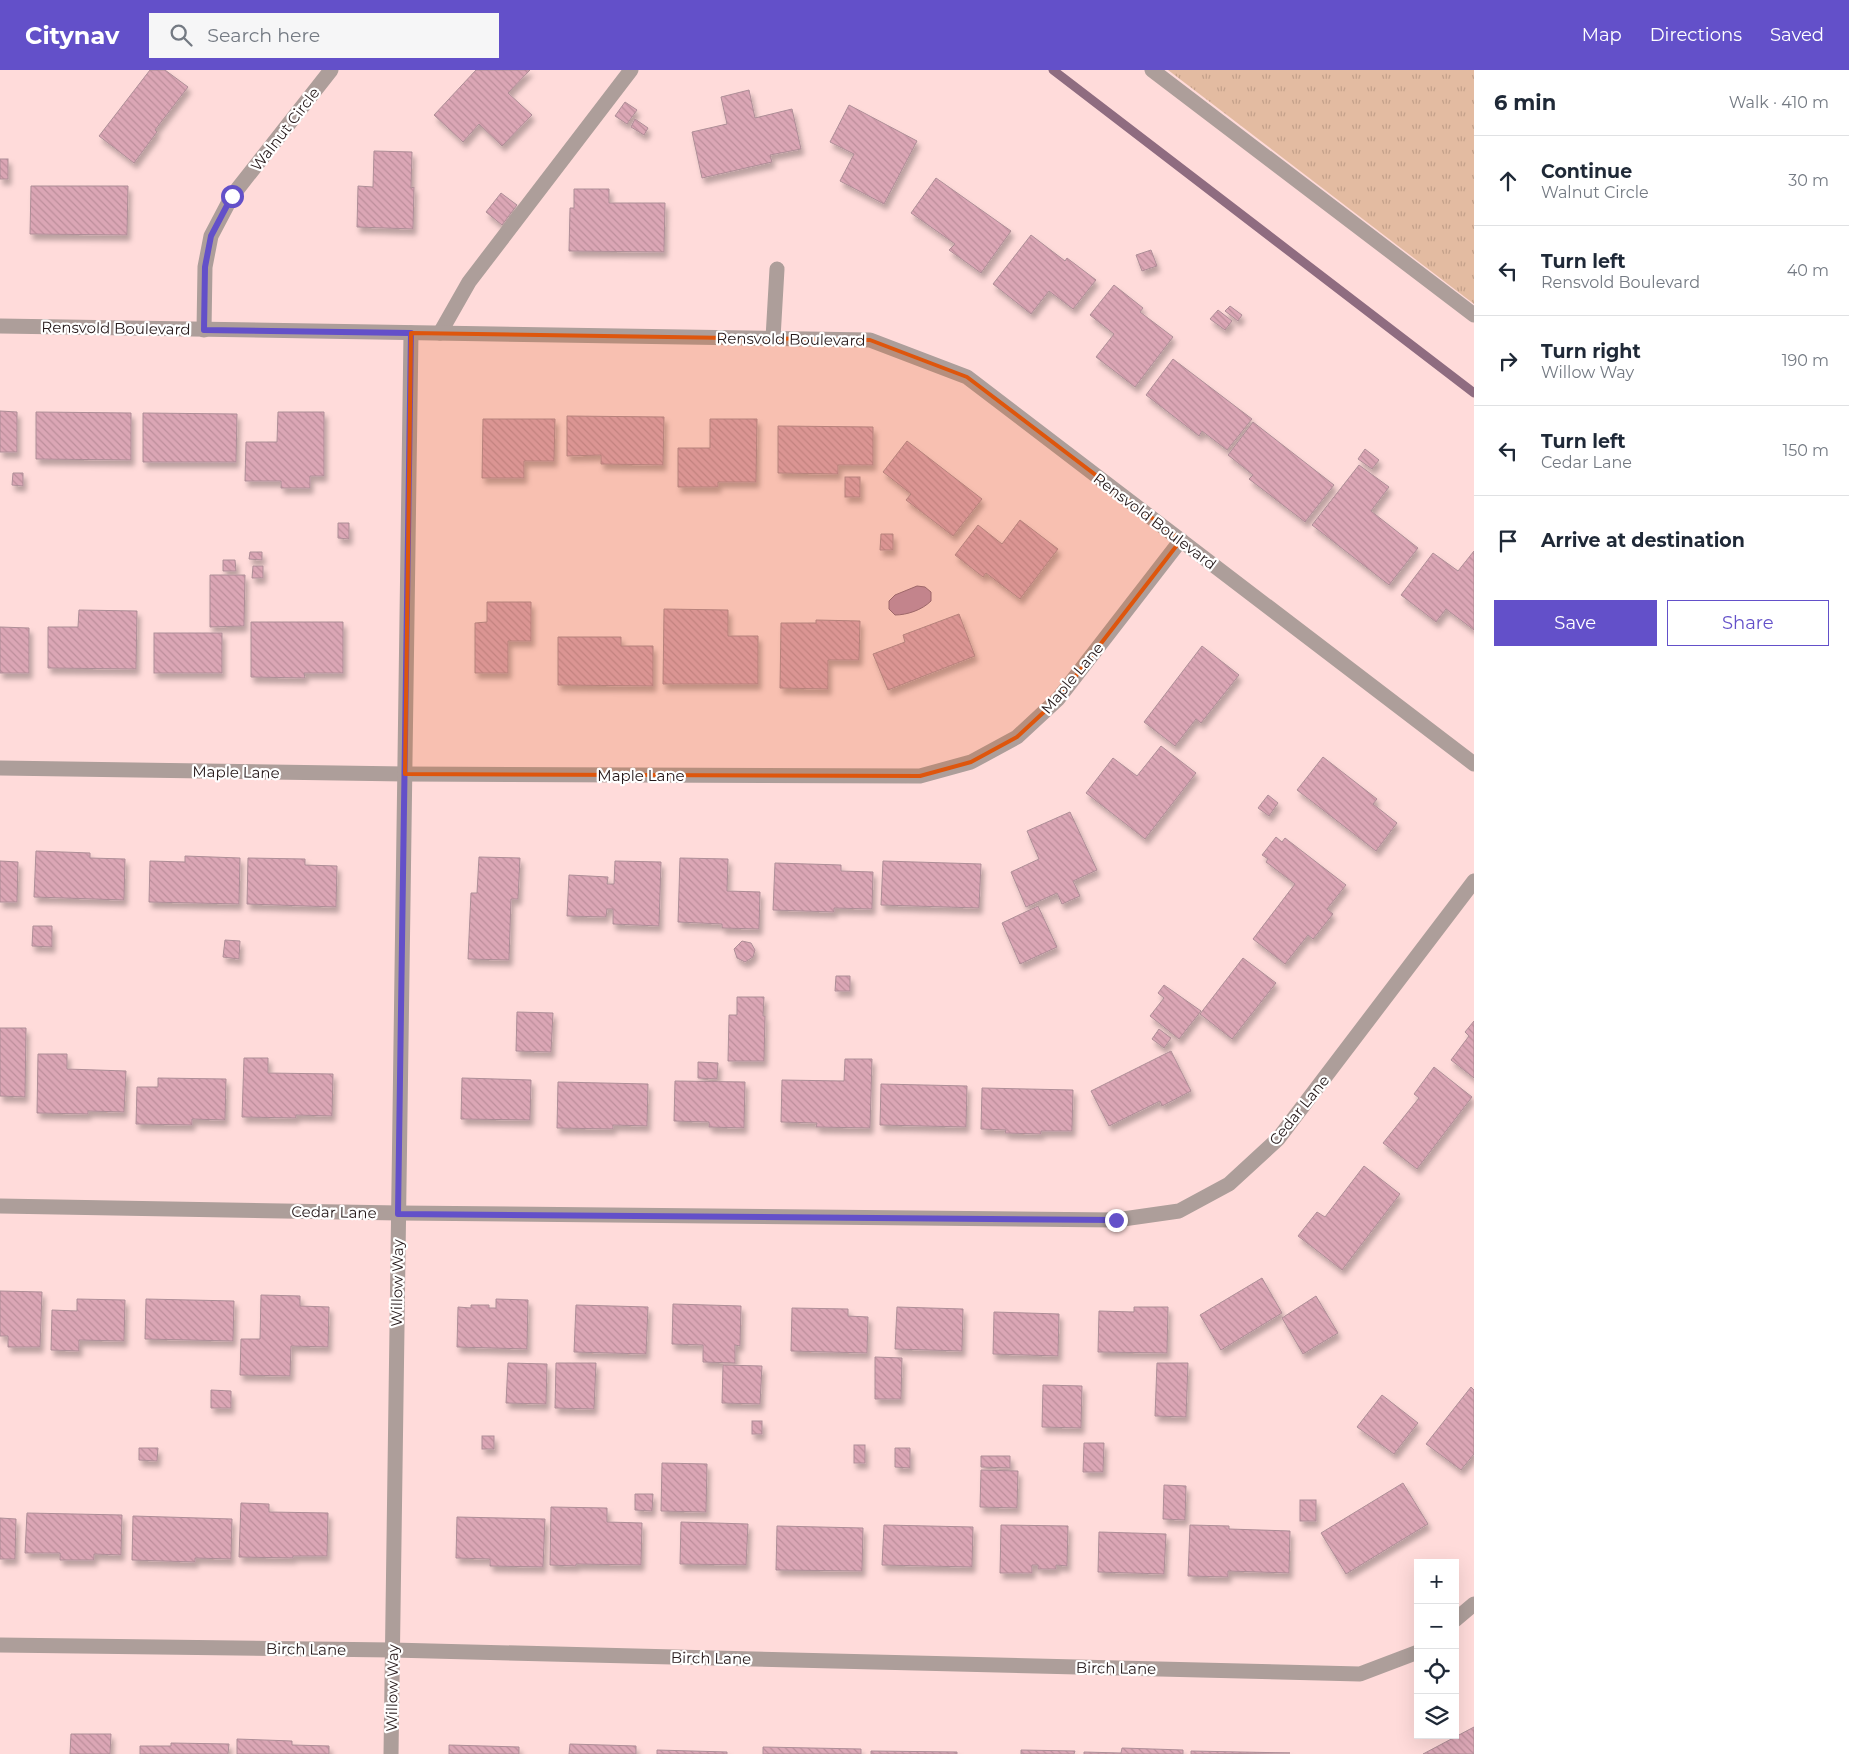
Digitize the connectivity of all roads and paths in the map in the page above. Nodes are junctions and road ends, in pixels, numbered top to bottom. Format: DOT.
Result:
graph roads {
  1 [pos="331,70"];
  2 [pos="631,70"];
  3 [pos="1152,70"];
  4 [pos="777,269"];
  5 [pos="1474,315"];
  6 [pos="0,326"];
  7 [pos="204,330"];
  8 [pos="411,333"];
  9 [pos="440,333"];
  10 [pos="773,338"];
  11 [pos="1181,540"];
  12 [pos="1474,764"];
  13 [pos="0,768"];
  14 [pos="405,774"];
  15 [pos="1474,881"];
  16 [pos="0,1206"];
  17 [pos="398,1214"];
  18 [pos="1474,1604"];
  19 [pos="1459,1617"];
  20 [pos="0,1646"];
  21 [pos="392,1650"];
  22 [pos="1414,1654"];
  23 [pos="391,1754"];
  1 -- 7 [label="street, Walnut Circle"];
  2 -- 9 [label="street"];
  3 -- 5 [label="street"];
  4 -- 10 [label="street"];
  6 -- 7 [label="street, Rensvold Boulevard"];
  7 -- 8 [label="street, Rensvold Boulevard"];
  8 -- 9 [label="street, Rensvold Boulevard"];
  8 -- 14 [label="street, Willow Way"];
  9 -- 10 [label="street, Rensvold Boulevard"];
  10 -- 11 [label="street, Rensvold Boulevard"];
  11 -- 12 [label="street, Rensvold Boulevard"];
  11 -- 14 [label="street, Maple Lane"];
  13 -- 14 [label="street, Maple Lane"];
  14 -- 17 [label="street, Willow Way"];
  15 -- 17 [label="street, Cedar Lane"];
  16 -- 17 [label="street, Cedar Lane"];
  17 -- 21 [label="street, Willow Way"];
  18 -- 19 [label="street"];
  20 -- 21 [label="street, Birch Lane"];
  21 -- 22 [label="street, Birch Lane"];
  21 -- 23 [label="street, Willow Way"];
}
